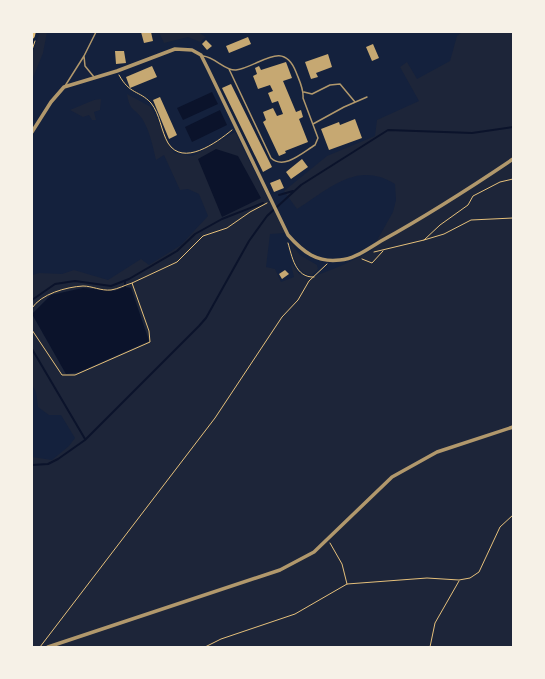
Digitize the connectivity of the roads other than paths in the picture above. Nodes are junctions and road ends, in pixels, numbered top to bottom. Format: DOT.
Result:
graph roads {
  1 [pos="33,32"];
  2 [pos="96,32"];
  3 [pos="32,36"];
  4 [pos="201,55"];
  5 [pos="84,56"];
  6 [pos="229,70"];
  7 [pos="94,77"];
  8 [pos="64,87"];
  9 [pos="304,92"];
  10 [pos="367,97"];
  11 [pos="356,102"];
  12 [pos="313,124"];
  13 [pos="32,132"];
  14 [pos="513,159"];
  15 [pos="513,426"];
  16 [pos="48,647"];
  1 -- 3 [label="main road"];
  2 -- 5 [label="lane"];
  4 -- 6 [label="lane"];
  4 -- 7 [label="street"];
  4 -- 14 [label="street"];
  5 -- 7 [label="lane"];
  5 -- 8 [label="lane"];
  6 -- 9 [label="lane"];
  6 -- 12 [label="lane"];
  7 -- 8 [label="street"];
  8 -- 13 [label="street"];
  9 -- 11 [label="lane"];
  9 -- 12 [label="lane"];
  10 -- 11 [label="lane"];
  11 -- 12 [label="lane"];
  15 -- 16 [label="street"];
}
